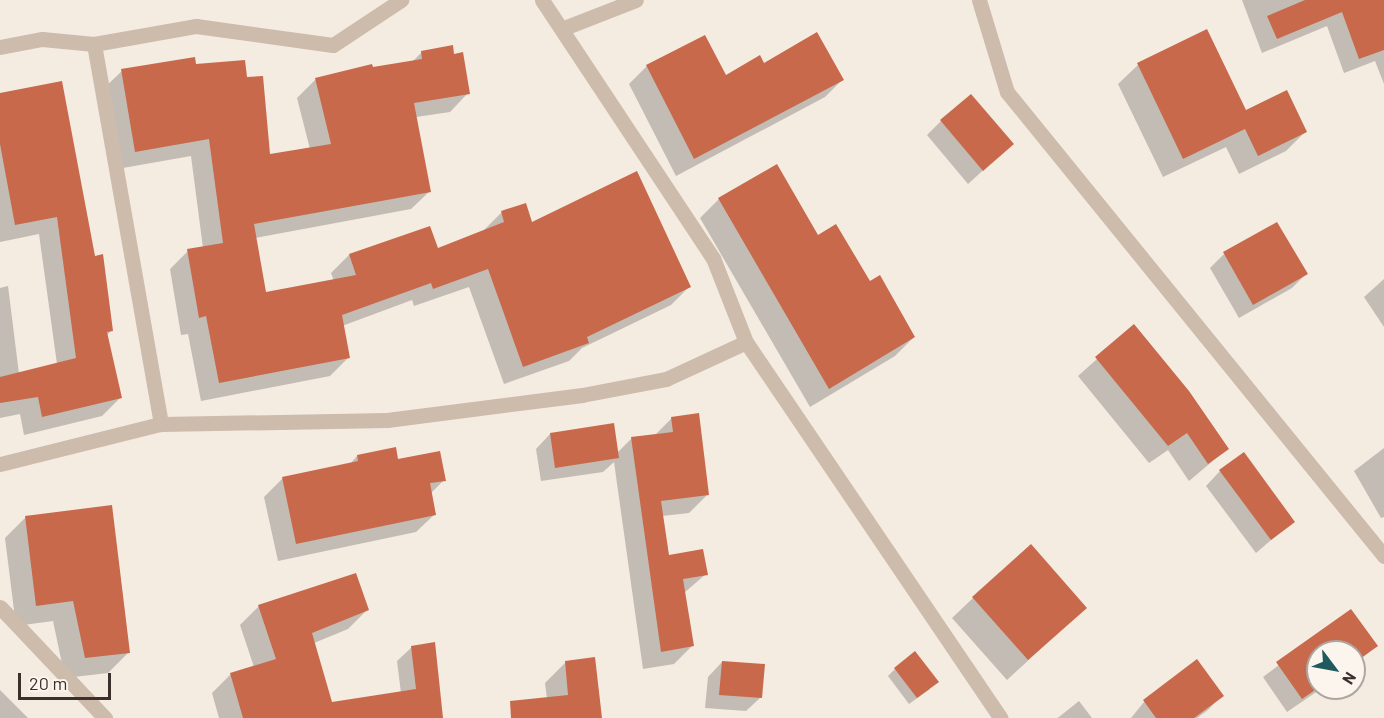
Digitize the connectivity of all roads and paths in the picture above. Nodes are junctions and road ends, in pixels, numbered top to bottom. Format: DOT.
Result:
graph roads {
  1 [pos="401,0"];
  2 [pos="542,0"];
  3 [pos="636,0"];
  4 [pos="979,0"];
  5 [pos="564,28"];
  6 [pos="94,44"];
  7 [pos="0,46"];
  8 [pos="746,342"];
  9 [pos="161,424"];
  10 [pos="0,464"];
  11 [pos="1383,553"];
  12 [pos="0,607"];
  13 [pos="105,718"];
  14 [pos="1001,718"];
  1 -- 6 [label="street"];
  2 -- 5 [label="street"];
  3 -- 5 [label="street"];
  4 -- 11 [label="street"];
  5 -- 8 [label="street"];
  6 -- 7 [label="street"];
  6 -- 9 [label="street"];
  8 -- 9 [label="street"];
  8 -- 14 [label="street"];
  9 -- 10 [label="street"];
  12 -- 13 [label="street"];
}
